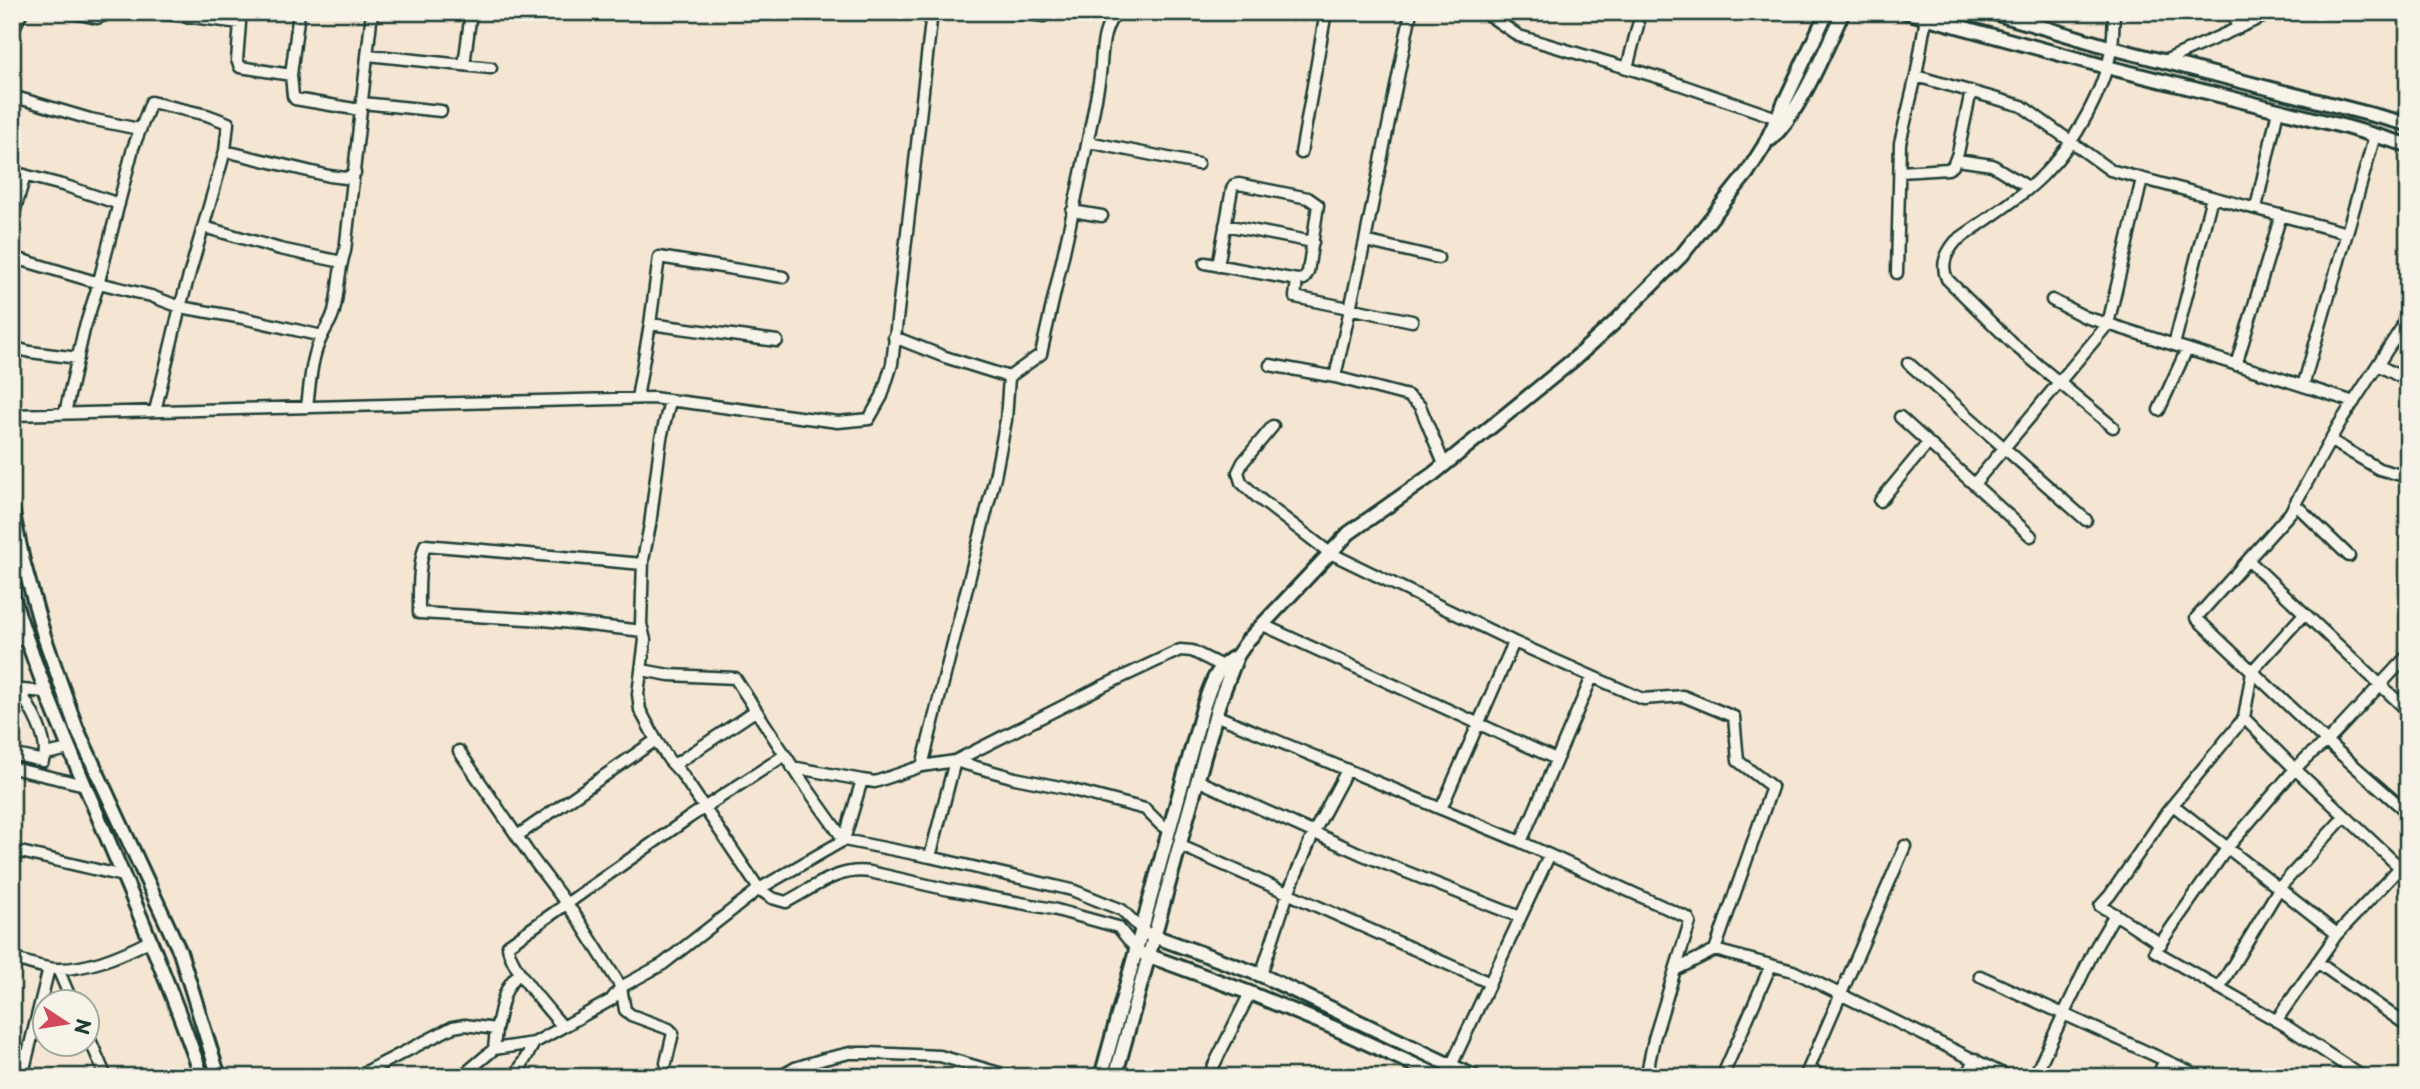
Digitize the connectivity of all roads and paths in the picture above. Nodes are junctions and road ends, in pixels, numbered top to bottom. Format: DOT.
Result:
graph roads {
  1 [pos="22,12"];
  2 [pos="70,12"];
  3 [pos="113,12"];
  4 [pos="152,12"];
  5 [pos="299,12"];
  6 [pos="372,12"];
  7 [pos="468,12"];
  8 [pos="932,12"];
  9 [pos="1016,12"];
  10 [pos="1049,12"];
  11 [pos="1118,12"];
  12 [pos="1326,12"];
  13 [pos="1411,12"];
  14 [pos="1485,12"];
  15 [pos="1827,12"];
  16 [pos="1843,12"];
  17 [pos="1906,12"];
  18 [pos="2115,12"];
  19 [pos="2237,12"];
  20 [pos="2274,12"];
  21 [pos="1994,13"];
  22 [pos="241,17"];
  23 [pos="1933,17"];
  24 [pos="1639,24"];
  25 [pos="2236,29"];
  26 [pos="12,32"];
  27 [pos="2112,48"];
  28 [pos="368,55"];
  29 [pos="2164,61"];
  30 [pos="464,65"];
  31 [pos="2107,67"];
  32 [pos="491,68"];
  33 [pos="1627,68"];
  34 [pos="291,75"];
  35 [pos="1916,76"];
  36 [pos="1971,91"];
  37 [pos="12,96"];
  38 [pos="361,106"];
  39 [pos="2278,110"];
  40 [pos="441,111"];
  41 [pos="1779,121"];
  42 [pos="2408,124"];
  43 [pos="139,129"];
  44 [pos="2375,135"];
  45 [pos="2070,140"];
  46 [pos="1088,142"];
  47 [pos="2408,145"];
  48 [pos="225,150"];
  49 [pos="1301,153"];
  50 [pos="1956,160"];
  51 [pos="1198,164"];
  52 [pos="12,172"];
  53 [pos="1900,172"];
  54 [pos="355,173"];
  55 [pos="25,176"];
  56 [pos="2142,178"];
  57 [pos="2028,187"];
  58 [pos="2212,197"];
  59 [pos="119,204"];
  60 [pos="2256,208"];
  61 [pos="1072,211"];
  62 [pos="2281,215"];
  63 [pos="1102,216"];
  64 [pos="12,220"];
  65 [pos="1225,225"];
  66 [pos="204,227"];
  67 [pos="2347,233"];
  68 [pos="1365,241"];
  69 [pos="1313,242"];
  70 [pos="12,257"];
  71 [pos="1438,258"];
  72 [pos="342,262"];
  73 [pos="1205,263"];
  74 [pos="1218,265"];
  75 [pos="1897,273"];
  76 [pos="783,277"];
  77 [pos="1297,280"];
  78 [pos="99,283"];
  79 [pos="2052,300"];
  80 [pos="2408,306"];
  81 [pos="180,307"];
  82 [pos="1351,308"];
  83 [pos="1412,321"];
  84 [pos="650,324"];
  85 [pos="2108,324"];
  86 [pos="322,336"];
  87 [pos="894,337"];
  88 [pos="777,341"];
  89 [pos="2174,345"];
  90 [pos="12,347"];
  91 [pos="2187,349"];
  92 [pos="78,358"];
  93 [pos="1908,363"];
  94 [pos="1270,365"];
  95 [pos="2236,365"];
  96 [pos="2378,365"];
  97 [pos="1009,377"];
  98 [pos="1335,377"];
  99 [pos="2408,381"];
  100 [pos="2057,382"];
  101 [pos="2304,386"];
  102 [pos="637,398"];
  103 [pos="670,401"];
  104 [pos="2354,402"];
  105 [pos="307,407"];
  106 [pos="2159,410"];
  107 [pos="155,411"];
  108 [pos="65,413"];
  109 [pos="12,415"];
  110 [pos="1900,418"];
  111 [pos="1273,426"];
  112 [pos="2113,427"];
  113 [pos="2330,440"];
  114 [pos="1928,443"];
  115 [pos="2003,449"];
  116 [pos="1444,464"];
  117 [pos="2408,477"];
  118 [pos="1974,484"];
  119 [pos="1880,501"];
  120 [pos="2295,504"];
  121 [pos="12,509"];
  122 [pos="2086,520"];
  123 [pos="2031,536"];
  124 [pos="1330,553"];
  125 [pos="2349,556"];
  126 [pos="2248,560"];
  127 [pos="643,564"];
  128 [pos="12,593"];
  129 [pos="2304,614"];
  130 [pos="1263,625"];
  131 [pos="643,631"];
  132 [pos="12,638"];
  133 [pos="26,641"];
  134 [pos="1514,642"];
  135 [pos="2408,655"];
  136 [pos="1226,669"];
  137 [pos="642,670"];
  138 [pos="2252,671"];
  139 [pos="1592,677"];
  140 [pos="2379,685"];
  141 [pos="16,690"];
  142 [pos="46,692"];
  143 [pos="755,711"];
  144 [pos="2408,711"];
  145 [pos="1215,715"];
  146 [pos="2244,718"];
  147 [pos="57,720"];
  148 [pos="37,723"];
  149 [pos="1478,723"];
  150 [pos="656,740"];
  151 [pos="2327,742"];
  152 [pos="69,749"];
  153 [pos="459,751"];
  154 [pos="12,754"];
  155 [pos="46,754"];
  156 [pos="785,755"];
  157 [pos="1556,760"];
  158 [pos="955,761"];
  159 [pos="674,765"];
  160 [pos="922,765"];
  161 [pos="792,767"];
  162 [pos="12,768"];
  163 [pos="2295,769"];
  164 [pos="1347,770"];
  165 [pos="862,780"];
  166 [pos="1198,780"];
  167 [pos="85,785"];
  168 [pos="2173,805"];
  169 [pos="705,807"];
  170 [pos="1441,809"];
  171 [pos="2408,813"];
  172 [pos="2345,816"];
  173 [pos="1169,830"];
  174 [pos="1314,832"];
  175 [pos="517,836"];
  176 [pos="844,839"];
  177 [pos="1521,842"];
  178 [pos="1180,845"];
  179 [pos="1905,846"];
  180 [pos="2228,847"];
  181 [pos="12,849"];
  182 [pos="1549,856"];
  183 [pos="930,857"];
  184 [pos="2408,859"];
  185 [pos="2399,867"];
  186 [pos="2408,875"];
  187 [pos="122,876"];
  188 [pos="2280,887"];
  189 [pos="759,890"];
  190 [pos="1288,893"];
  191 [pos="567,906"];
  192 [pos="2115,914"];
  193 [pos="1520,916"];
  194 [pos="1142,930"];
  195 [pos="2337,934"];
  196 [pos="1154,938"];
  197 [pos="151,940"];
  198 [pos="2161,944"];
  199 [pos="1136,948"];
  200 [pos="1715,950"];
  201 [pos="1149,957"];
  202 [pos="12,958"];
  203 [pos="2318,962"];
  204 [pos="1771,965"];
  205 [pos="53,968"];
  206 [pos="1675,970"];
  207 [pos="520,973"];
  208 [pos="1262,975"];
  209 [pos="1980,976"];
  210 [pos="1490,982"];
  211 [pos="621,987"];
  212 [pos="64,988"];
  213 [pos="2219,988"];
  214 [pos="1250,993"];
  215 [pos="1840,994"];
  216 [pos="2066,1013"];
  217 [pos="2276,1021"];
  218 [pos="2408,1026"];
  219 [pos="564,1027"];
  220 [pos="496,1029"];
  221 [pos="534,1043"];
  222 [pos="494,1049"];
  223 [pos="12,1053"];
  224 [pos="26,1056"];
  225 [pos="98,1058"];
  226 [pos="1975,1059"];
  227 [pos="2165,1060"];
  228 [pos="666,1063"];
  229 [pos="1449,1071"];
  230 [pos="1807,1073"];
  231 [pos="22,1077"];
  232 [pos="106,1077"];
  233 [pos="202,1077"];
  234 [pos="219,1077"];
  235 [pos="356,1077"];
  236 [pos="461,1077"];
  237 [pos="512,1077"];
  238 [pos="779,1077"];
  239 [pos="1013,1077"];
  240 [pos="1101,1077"];
  241 [pos="1115,1077"];
  242 [pos="1208,1077"];
  243 [pos="1441,1077"];
  244 [pos="1475,1077"];
  245 [pos="1646,1077"];
  246 [pos="1722,1077"];
  247 [pos="1826,1077"];
  248 [pos="1967,1077"];
  249 [pos="2009,1077"];
  250 [pos="2034,1077"];
  251 [pos="2157,1077"];
  252 [pos="2202,1077"];
  253 [pos="2362,1077"];
  1 -- 26 [label="street"];
  2 -- 3 [label="street"];
  4 -- 22 [label="street"];
  5 -- 34 [label="street"];
  6 -- 28 [label="street"];
  7 -- 30 [label="street"];
  8 -- 87 [label="street"];
  9 -- 10 [label="street"];
  11 -- 46 [label="street"];
  12 -- 49 [label="street"];
  13 -- 68 [label="street"];
  14 -- 33 [label="street"];
  15 -- 41 [label="street"];
  16 -- 41 [label="street"];
  17 -- 23 [label="street"];
  18 -- 27 [label="street"];
  19 -- 25 [label="street"];
  20 -- 25 [label="street"];
  21 -- 27 [label="street"];
  22 -- 34 [label="street"];
  23 -- 31 [label="street"];
  23 -- 35 [label="street"];
  24 -- 33 [label="street"];
  25 -- 29 [label="street"];
  27 -- 29 [label="street"];
  27 -- 31 [label="street"];
  28 -- 30 [label="street"];
  28 -- 38 [label="street"];
  29 -- 42 [label="street"];
  30 -- 32 [label="street"];
  31 -- 39 [label="street"];
  31 -- 45 [label="street"];
  33 -- 41 [label="street"];
  34 -- 38 [label="street"];
  35 -- 36 [label="street"];
  35 -- 53 [label="street"];
  36 -- 45 [label="street"];
  36 -- 50 [label="street"];
  37 -- 43 [label="street"];
  38 -- 40 [label="street"];
  38 -- 54 [label="street"];
  39 -- 44 [label="street"];
  39 -- 60 [label="street"];
  41 -- 116 [label="street"];
  43 -- 48 [label="street"];
  43 -- 59 [label="street"];
  44 -- 47 [label="street"];
  44 -- 67 [label="street"];
  45 -- 56 [label="street"];
  45 -- 57 [label="street"];
  46 -- 51 [label="street"];
  46 -- 61 [label="street"];
  48 -- 54 [label="street"];
  48 -- 66 [label="street"];
  50 -- 53 [label="street"];
  50 -- 57 [label="street"];
  52 -- 55 [label="street"];
  53 -- 75 [label="street"];
  54 -- 72 [label="street"];
  55 -- 59 [label="street"];
  55 -- 64 [label="street"];
  56 -- 58 [label="street"];
  56 -- 85 [label="street"];
  57 -- 100 [label="street"];
  58 -- 60 [label="street"];
  58 -- 89 [label="street"];
  59 -- 78 [label="street"];
  60 -- 62 [label="street"];
  61 -- 63 [label="street"];
  61 -- 97 [label="street"];
  62 -- 67 [label="street"];
  62 -- 95 [label="street"];
  65 -- 69 [label="street"];
  65 -- 69 [label="street"];
  65 -- 74 [label="street"];
  66 -- 72 [label="street"];
  66 -- 81 [label="street"];
  67 -- 101 [label="street"];
  68 -- 71 [label="street"];
  68 -- 82 [label="street"];
  69 -- 77 [label="street"];
  70 -- 78 [label="street"];
  72 -- 86 [label="street"];
  73 -- 74 [label="street"];
  74 -- 77 [label="street"];
  76 -- 84 [label="street"];
  77 -- 82 [label="street"];
  78 -- 81 [label="street"];
  78 -- 92 [label="street"];
  79 -- 85 [label="street"];
  80 -- 96 [label="street"];
  81 -- 86 [label="street"];
  81 -- 107 [label="street"];
  82 -- 83 [label="street"];
  82 -- 98 [label="street"];
  84 -- 88 [label="street"];
  84 -- 102 [label="street"];
  85 -- 89 [label="street"];
  85 -- 100 [label="street"];
  86 -- 105 [label="street"];
  87 -- 97 [label="street"];
  87 -- 103 [label="street"];
  89 -- 91 [label="street"];
  90 -- 92 [label="street"];
  91 -- 95 [label="street"];
  91 -- 106 [label="street"];
  92 -- 108 [label="street"];
  93 -- 115 [label="street"];
  94 -- 98 [label="street"];
  95 -- 101 [label="street"];
  96 -- 99 [label="street"];
  96 -- 104 [label="street"];
  97 -- 160 [label="street"];
  98 -- 116 [label="street"];
  100 -- 112 [label="street"];
  100 -- 115 [label="street"];
  101 -- 104 [label="street"];
  102 -- 103 [label="street"];
  102 -- 105 [label="street"];
  103 -- 127 [label="street"];
  104 -- 113 [label="street"];
  105 -- 107 [label="street"];
  107 -- 108 [label="street"];
  108 -- 109 [label="street"];
  110 -- 114 [label="street"];
  111 -- 124 [label="street"];
  113 -- 117 [label="street"];
  113 -- 120 [label="street"];
  114 -- 118 [label="street"];
  114 -- 119 [label="street"];
  115 -- 118 [label="street"];
  115 -- 122 [label="street"];
  116 -- 124 [label="street"];
  118 -- 123 [label="street"];
  120 -- 125 [label="street"];
  120 -- 126 [label="street"];
  121 -- 234 [label="street"];
  124 -- 130 [label="street"];
  124 -- 134 [label="street"];
  126 -- 129 [label="street"];
  126 -- 138 [label="street"];
  127 -- 131 [label="street"];
  127 -- 131 [label="street"];
  128 -- 133 [label="street"];
  129 -- 138 [label="street"];
  129 -- 140 [label="street"];
  130 -- 136 [label="street"];
  130 -- 149 [label="street"];
  131 -- 137 [label="street"];
  132 -- 133 [label="street"];
  133 -- 142 [label="street"];
  134 -- 139 [label="street"];
  134 -- 149 [label="street"];
  135 -- 140 [label="street"];
  136 -- 145 [label="street"];
  136 -- 158 [label="street"];
  136 -- 173 [label="street"];
  137 -- 143 [label="street"];
  137 -- 150 [label="street"];
  138 -- 146 [label="street"];
  138 -- 151 [label="street"];
  139 -- 157 [label="street"];
  139 -- 200 [label="street"];
  140 -- 144 [label="street"];
  140 -- 151 [label="street"];
  141 -- 142 [label="street"];
  141 -- 148 [label="street"];
  142 -- 147 [label="street"];
  143 -- 156 [label="street"];
  143 -- 159 [label="street"];
  145 -- 164 [label="street"];
  145 -- 166 [label="street"];
  146 -- 163 [label="street"];
  146 -- 168 [label="street"];
  147 -- 148 [label="street"];
  147 -- 152 [label="street"];
  148 -- 155 [label="street"];
  149 -- 157 [label="street"];
  149 -- 170 [label="street"];
  150 -- 159 [label="street"];
  150 -- 175 [label="street"];
  151 -- 163 [label="street"];
  151 -- 171 [label="street"];
  152 -- 155 [label="street"];
  152 -- 167 [label="street"];
  153 -- 175 [label="street"];
  154 -- 155 [label="street"];
  156 -- 161 [label="street"];
  156 -- 169 [label="street"];
  157 -- 177 [label="street"];
  158 -- 160 [label="street"];
  158 -- 173 [label="street"];
  158 -- 183 [label="street"];
  159 -- 169 [label="street"];
  160 -- 165 [label="street"];
  161 -- 165 [label="street"];
  161 -- 176 [label="street"];
  162 -- 167 [label="street"];
  163 -- 172 [label="street"];
  163 -- 180 [label="street"];
  164 -- 170 [label="street"];
  164 -- 174 [label="street"];
  165 -- 176 [label="street"];
  166 -- 174 [label="street"];
  166 -- 178 [label="street"];
  167 -- 187 [label="street"];
  168 -- 180 [label="street"];
  168 -- 192 [label="street"];
  169 -- 189 [label="street"];
  169 -- 191 [label="street"];
  170 -- 177 [label="street"];
  172 -- 185 [label="street"];
  172 -- 188 [label="street"];
  173 -- 194 [label="street"];
  174 -- 190 [label="street"];
  174 -- 193 [label="street"];
  175 -- 191 [label="street"];
  176 -- 183 [label="street"];
  176 -- 189 [label="street"];
  177 -- 182 [label="street"];
  178 -- 190 [label="street"];
  178 -- 196 [label="street"];
  179 -- 215 [label="street"];
  180 -- 188 [label="street"];
  180 -- 198 [label="street"];
  181 -- 187 [label="street"];
  182 -- 193 [label="street"];
  182 -- 206 [label="street"];
  183 -- 194 [label="street"];
  184 -- 185 [label="street"];
  185 -- 186 [label="street"];
  185 -- 195 [label="street"];
  187 -- 197 [label="street"];
  188 -- 195 [label="street"];
  188 -- 213 [label="street"];
  189 -- 199 [label="street"];
  189 -- 211 [label="street"];
  190 -- 208 [label="street"];
  190 -- 210 [label="street"];
  191 -- 207 [label="street"];
  191 -- 211 [label="street"];
  192 -- 198 [label="street"];
  192 -- 216 [label="street"];
  193 -- 210 [label="street"];
  194 -- 196 [label="street"];
  194 -- 199 [label="street"];
  195 -- 203 [label="street"];
  196 -- 201 [label="street"];
  196 -- 208 [label="street"];
  197 -- 205 [label="street"];
  197 -- 233 [label="street"];
  198 -- 213 [label="street"];
  199 -- 201 [label="street"];
  199 -- 240 [label="street"];
  200 -- 204 [label="street"];
  200 -- 206 [label="street"];
  201 -- 214 [label="street"];
  201 -- 241 [label="street"];
  202 -- 205 [label="street"];
  203 -- 217 [label="street"];
  203 -- 218 [label="street"];
  204 -- 215 [label="street"];
  204 -- 246 [label="street"];
  205 -- 212 [label="street"];
  205 -- 224 [label="street"];
  206 -- 245 [label="street"];
  207 -- 219 [label="street"];
  207 -- 220 [label="street"];
  208 -- 229 [label="street"];
  209 -- 216 [label="street"];
  210 -- 229 [label="street"];
  211 -- 219 [label="street"];
  211 -- 228 [label="street"];
  213 -- 217 [label="street"];
  214 -- 242 [label="street"];
  214 -- 243 [label="street"];
  215 -- 226 [label="street"];
  215 -- 230 [label="street"];
  216 -- 227 [label="street"];
  216 -- 250 [label="street"];
  217 -- 253 [label="street"];
  219 -- 221 [label="street"];
  220 -- 222 [label="street"];
  220 -- 235 [label="street"];
  221 -- 222 [label="street"];
  221 -- 237 [label="street"];
  222 -- 236 [label="street"];
  223 -- 224 [label="street"];
  224 -- 231 [label="street"];
  225 -- 232 [label="street"];
  226 -- 248 [label="street"];
  226 -- 249 [label="street"];
  227 -- 251 [label="street"];
  227 -- 252 [label="street"];
  229 -- 244 [label="street"];
  230 -- 247 [label="street"];
  238 -- 239 [label="street"];
}
